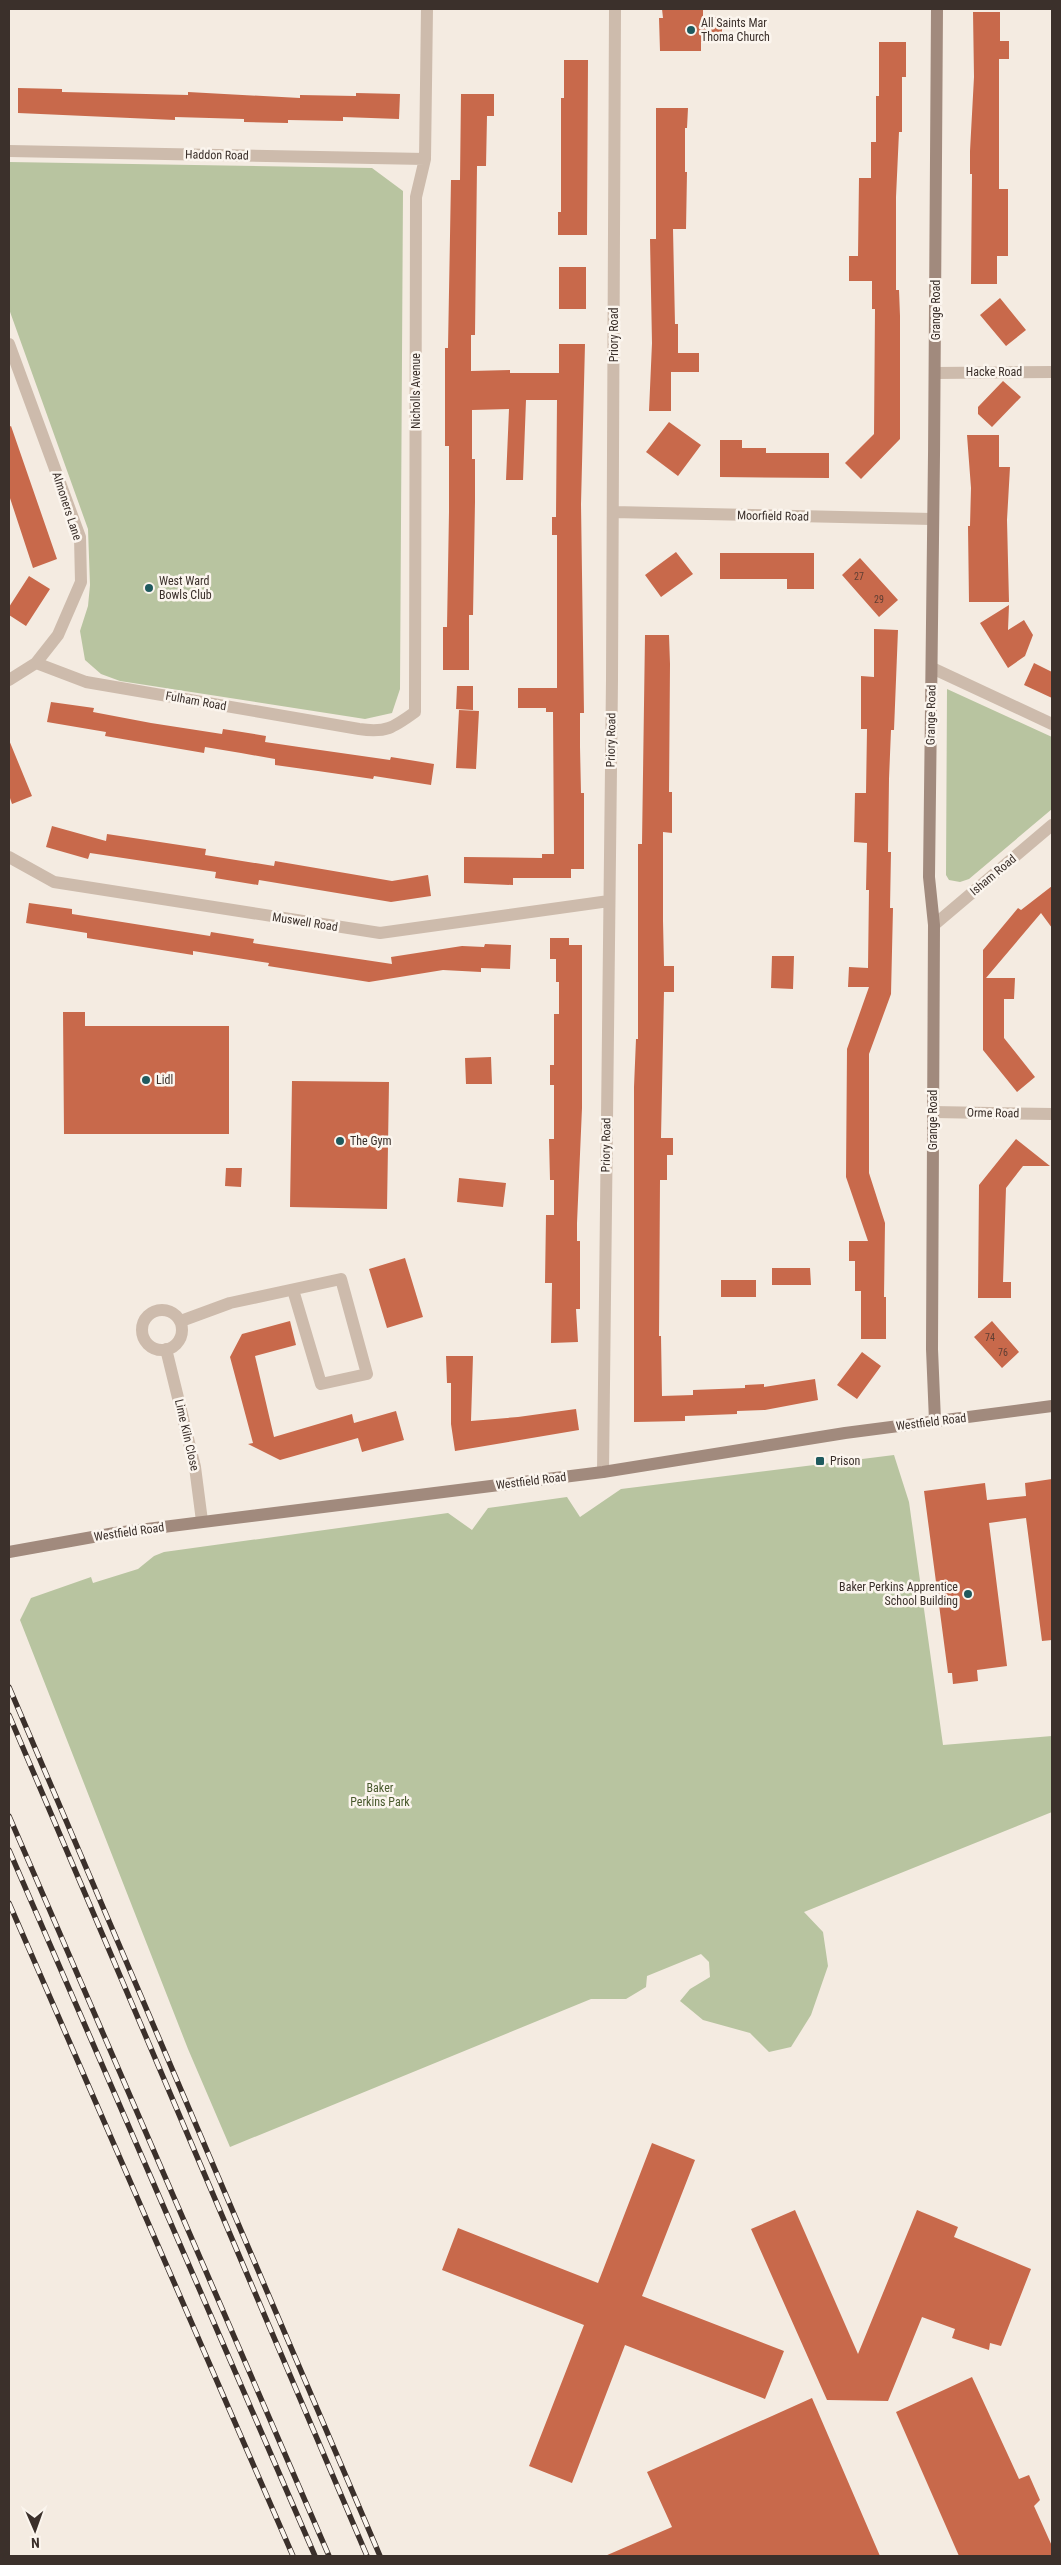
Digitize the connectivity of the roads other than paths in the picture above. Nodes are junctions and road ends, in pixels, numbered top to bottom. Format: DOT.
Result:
graph roads {
  1 [pos="427,9"];
  2 [pos="615,9"];
  3 [pos="937,9"];
  4 [pos="9,152"];
  5 [pos="425,158"];
  6 [pos="9,344"];
  7 [pos="936,372"];
  8 [pos="1052,372"];
  9 [pos="613,512"];
  10 [pos="932,519"];
  11 [pos="36,663"];
  12 [pos="932,668"];
  13 [pos="9,680"];
  14 [pos="1052,724"];
  15 [pos="359,729"];
  16 [pos="1052,825"];
  17 [pos="9,857"];
  18 [pos="609,901"];
  19 [pos="934,925"];
  20 [pos="933,1112"];
  21 [pos="1052,1114"];
  22 [pos="293,1290"];
  23 [pos="181,1321"];
  24 [pos="166,1349"];
  25 [pos="1052,1406"];
  26 [pos="935,1421"];
  27 [pos="603,1472"];
  28 [pos="202,1521"];
  29 [pos="9,1552"];
  1 -- 5 [label="street, Nicholls Avenue"];
  2 -- 9 [label="street, Priory Road"];
  3 -- 7 [label="street, Grange Road"];
  4 -- 5 [label="street, Haddon Road"];
  5 -- 15 [label="street, Nicholls Avenue"];
  6 -- 11 [label="street, Almoners Lane"];
  7 -- 8 [label="street, Hacke Road"];
  7 -- 10 [label="street, Grange Road"];
  9 -- 10 [label="street, Moorfield Road"];
  9 -- 18 [label="street, Priory Road"];
  10 -- 12 [label="street, Grange Road"];
  11 -- 13 [label="street, Almoners Lane"];
  11 -- 15 [label="street, Fulham Road"];
  12 -- 14 [label="street"];
  12 -- 19 [label="street, Grange Road"];
  16 -- 19 [label="street, Isham Road"];
  17 -- 18 [label="street, Muswell Road"];
  18 -- 27 [label="street, Priory Road"];
  19 -- 20 [label="street, Grange Road"];
  20 -- 21 [label="street, Orme Road"];
  20 -- 26 [label="street, Grange Road"];
  22 -- 22 [label="street"];
  22 -- 23 [label="street"];
  23 -- 24 [label="street"];
  23 -- 24 [label="street"];
  24 -- 28 [label="street, Lime Kiln Close"];
  25 -- 26 [label="street, Westfield Road"];
  26 -- 27 [label="street, Westfield Road"];
  27 -- 28 [label="street, Westfield Road"];
  28 -- 29 [label="street, Westfield Road"];
}
